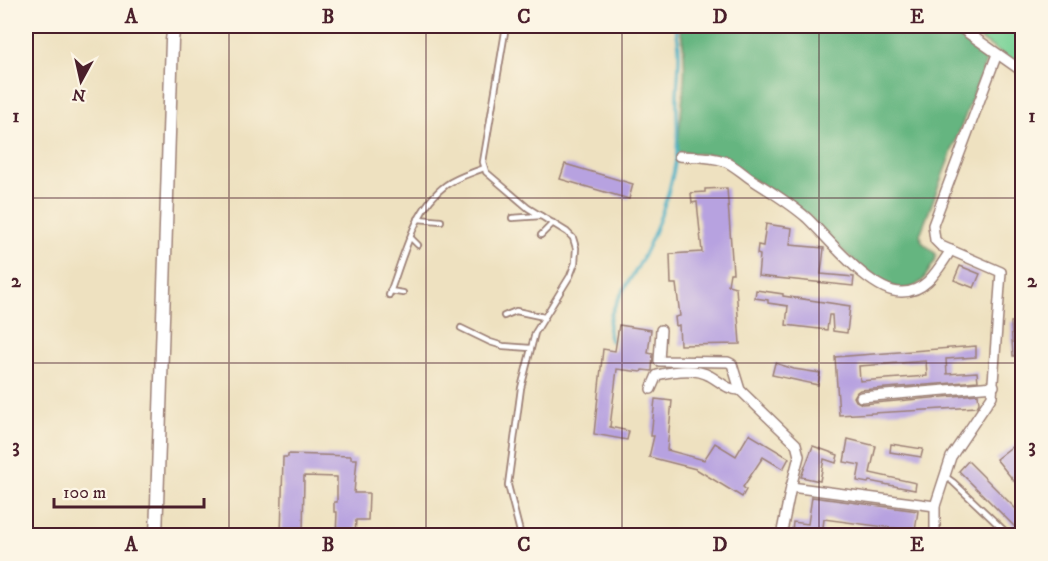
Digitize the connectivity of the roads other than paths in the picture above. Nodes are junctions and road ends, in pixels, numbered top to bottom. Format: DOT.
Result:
graph roads {
  1 [pos="174,26"];
  2 [pos="506,26"];
  3 [pos="958,26"];
  4 [pos="997,54"];
  5 [pos="1023,70"];
  6 [pos="679,156"];
  7 [pos="484,168"];
  8 [pos="541,216"];
  9 [pos="512,218"];
  10 [pos="418,219"];
  11 [pos="441,221"];
  12 [pos="553,223"];
  13 [pos="541,235"];
  14 [pos="411,238"];
  15 [pos="418,245"];
  16 [pos="951,250"];
  17 [pos="403,293"];
  18 [pos="504,316"];
  19 [pos="544,316"];
  20 [pos="461,328"];
  21 [pos="661,330"];
  22 [pos="530,348"];
  23 [pos="994,386"];
  24 [pos="651,389"];
  25 [pos="741,390"];
  26 [pos="861,397"];
  27 [pos="945,476"];
  28 [pos="791,487"];
  29 [pos="935,506"];
  30 [pos="156,536"];
  31 [pos="521,536"];
  32 [pos="781,536"];
  33 [pos="935,536"];
  34 [pos="1010,536"];
  1 -- 30 [label="street"];
  2 -- 7 [label="lane"];
  3 -- 4 [label="street"];
  4 -- 5 [label="street"];
  4 -- 16 [label="street"];
  6 -- 16 [label="street"];
  7 -- 8 [label="lane"];
  7 -- 10 [label="lane"];
  8 -- 9 [label="lane"];
  8 -- 12 [label="lane"];
  10 -- 11 [label="lane"];
  10 -- 14 [label="lane"];
  12 -- 13 [label="lane"];
  12 -- 19 [label="lane"];
  14 -- 15 [label="lane"];
  14 -- 17 [label="lane"];
  16 -- 23 [label="street"];
  18 -- 19 [label="lane"];
  19 -- 22 [label="lane"];
  20 -- 22 [label="lane"];
  21 -- 25 [label="street"];
  22 -- 31 [label="lane"];
  23 -- 26 [label="street"];
  23 -- 27 [label="street"];
  24 -- 25 [label="street"];
  25 -- 28 [label="street"];
  27 -- 29 [label="street"];
  27 -- 34 [label="lane"];
  28 -- 29 [label="street"];
  28 -- 32 [label="street"];
  29 -- 33 [label="street"];
}
